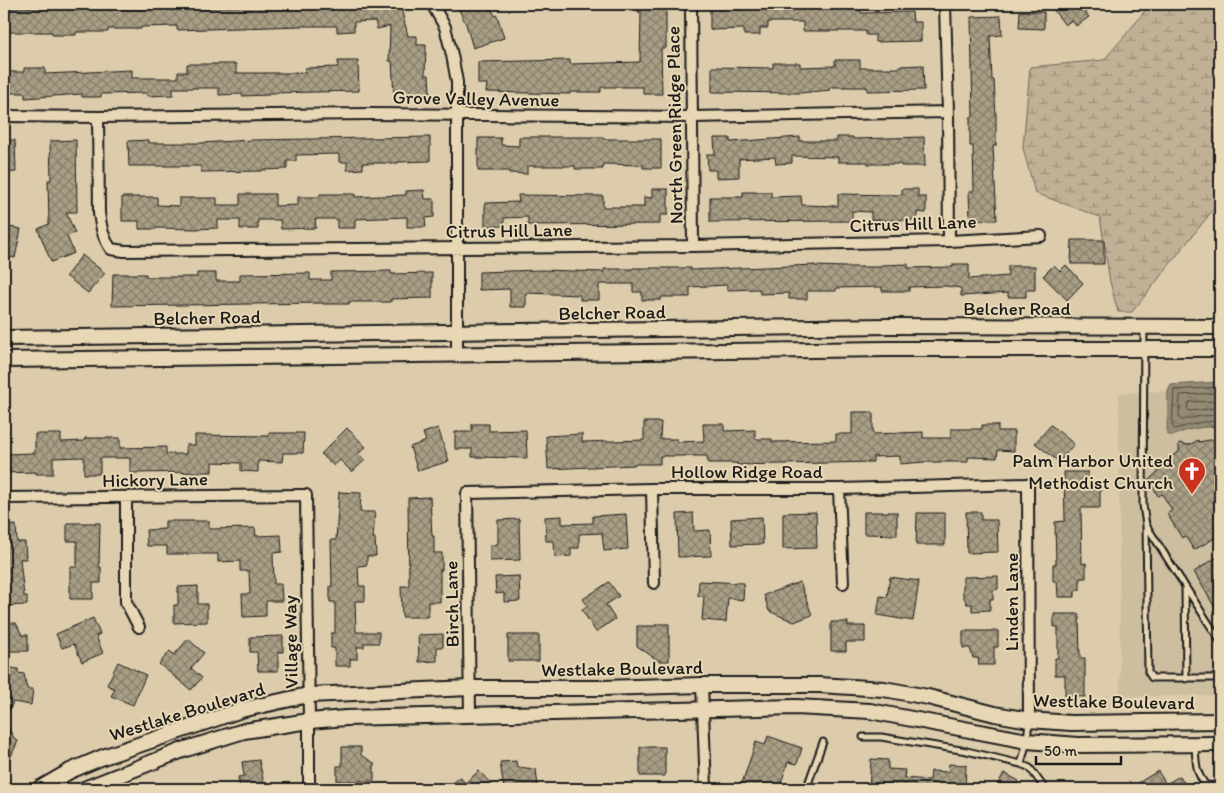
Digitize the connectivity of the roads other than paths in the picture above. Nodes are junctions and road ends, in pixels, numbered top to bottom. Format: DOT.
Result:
graph roads {
  1 [pos="432,4"];
  2 [pos="690,4"];
  3 [pos="946,4"];
  4 [pos="948,112"];
  5 [pos="458,115"];
  6 [pos="4,116"];
  7 [pos="98,117"];
  8 [pos="692,117"];
  9 [pos="1041,236"];
  10 [pos="948,240"];
  11 [pos="693,246"];
  12 [pos="456,248"];
  13 [pos="1144,326"];
  14 [pos="1220,327"];
  15 [pos="457,333"];
  16 [pos="4,338"];
  17 [pos="1144,348"];
  18 [pos="1220,349"];
  19 [pos="457,355"];
  20 [pos="4,360"];
  21 [pos="1028,484"];
  22 [pos="652,489"];
  23 [pos="839,489"];
  24 [pos="466,493"];
  25 [pos="306,495"];
  26 [pos="126,497"];
  27 [pos="4,498"];
  28 [pos="1146,525"];
  29 [pos="654,583"];
  30 [pos="843,583"];
  31 [pos="1185,586"];
  32 [pos="139,627"];
  33 [pos="1220,640"];
  34 [pos="1220,678"];
  35 [pos="1186,679"];
  36 [pos="702,685"];
  37 [pos="470,688"];
  38 [pos="308,696"];
  39 [pos="703,709"];
  40 [pos="470,714"];
  41 [pos="1029,720"];
  42 [pos="309,721"];
  43 [pos="1216,721"];
  44 [pos="863,737"];
  45 [pos="1027,741"];
  46 [pos="823,742"];
  47 [pos="1195,744"];
  48 [pos="1216,744"];
  49 [pos="1021,764"];
  50 [pos="1220,786"];
  51 [pos="38,789"];
  52 [pos="84,789"];
  53 [pos="309,789"];
  54 [pos="706,789"];
  55 [pos="809,789"];
  56 [pos="1045,789"];
  1 -- 5 [label="street"];
  2 -- 8 [label="street, North Green Ridge Place"];
  3 -- 4 [label="street"];
  4 -- 8 [label="street, Grove Valley Avenue"];
  4 -- 10 [label="street"];
  5 -- 7 [label="street, Grove Valley Avenue"];
  5 -- 8 [label="street, Grove Valley Avenue"];
  5 -- 12 [label="street"];
  6 -- 7 [label="street, Grove Valley Avenue"];
  7 -- 12 [label="street, Citrus Hill Lane"];
  8 -- 11 [label="street, North Green Ridge Place"];
  9 -- 10 [label="street, Citrus Hill Lane"];
  10 -- 11 [label="street, Citrus Hill Lane"];
  11 -- 12 [label="street, Citrus Hill Lane"];
  12 -- 15 [label="street"];
  13 -- 14 [label="main road, Belcher Road"];
  13 -- 15 [label="main road, Belcher Road"];
  13 -- 17 [label="lane"];
  15 -- 16 [label="main road, Belcher Road"];
  15 -- 19 [label="street"];
  17 -- 18 [label="main road"];
  17 -- 19 [label="main road"];
  17 -- 28 [label="lane"];
  19 -- 20 [label="main road"];
  21 -- 23 [label="street, Hollow Ridge Road"];
  21 -- 41 [label="street, Linden Lane"];
  22 -- 23 [label="street, Hollow Ridge Road"];
  22 -- 24 [label="street, Hollow Ridge Road"];
  22 -- 29 [label="street"];
  23 -- 30 [label="street"];
  24 -- 37 [label="street, Birch Lane"];
  25 -- 26 [label="street, Hickory Lane"];
  25 -- 38 [label="street, Village Way"];
  26 -- 27 [label="street, Hickory Lane"];
  26 -- 32 [label="street"];
  28 -- 31 [label="lane"];
  28 -- 35 [label="lane"];
  31 -- 33 [label="lane"];
  31 -- 35 [label="lane"];
  34 -- 35 [label="lane"];
  36 -- 37 [label="main road, Westlake Boulevard"];
  36 -- 39 [label="street"];
  36 -- 41 [label="main road, Westlake Boulevard"];
  37 -- 38 [label="main road, Westlake Boulevard"];
  37 -- 40 [label="street, Birch Lane"];
  38 -- 42 [label="street, Village Way"];
  38 -- 51 [label="main road, Westlake Boulevard"];
  39 -- 40 [label="main road, Westlake Boulevard"];
  39 -- 45 [label="main road, Westlake Boulevard"];
  39 -- 54 [label="street"];
  40 -- 42 [label="main road, Westlake Boulevard"];
  41 -- 43 [label="main road, Westlake Boulevard"];
  41 -- 45 [label="lane"];
  42 -- 52 [label="main road, Westlake Boulevard"];
  42 -- 53 [label="street, Village Way"];
  43 -- 48 [label="main road"];
  44 -- 49 [label="lane"];
  45 -- 47 [label="main road, Westlake Boulevard"];
  45 -- 49 [label="lane"];
  46 -- 55 [label="lane"];
  47 -- 48 [label="main road, Westlake Boulevard"];
  47 -- 50 [label="lane"];
  49 -- 56 [label="lane"];
}
